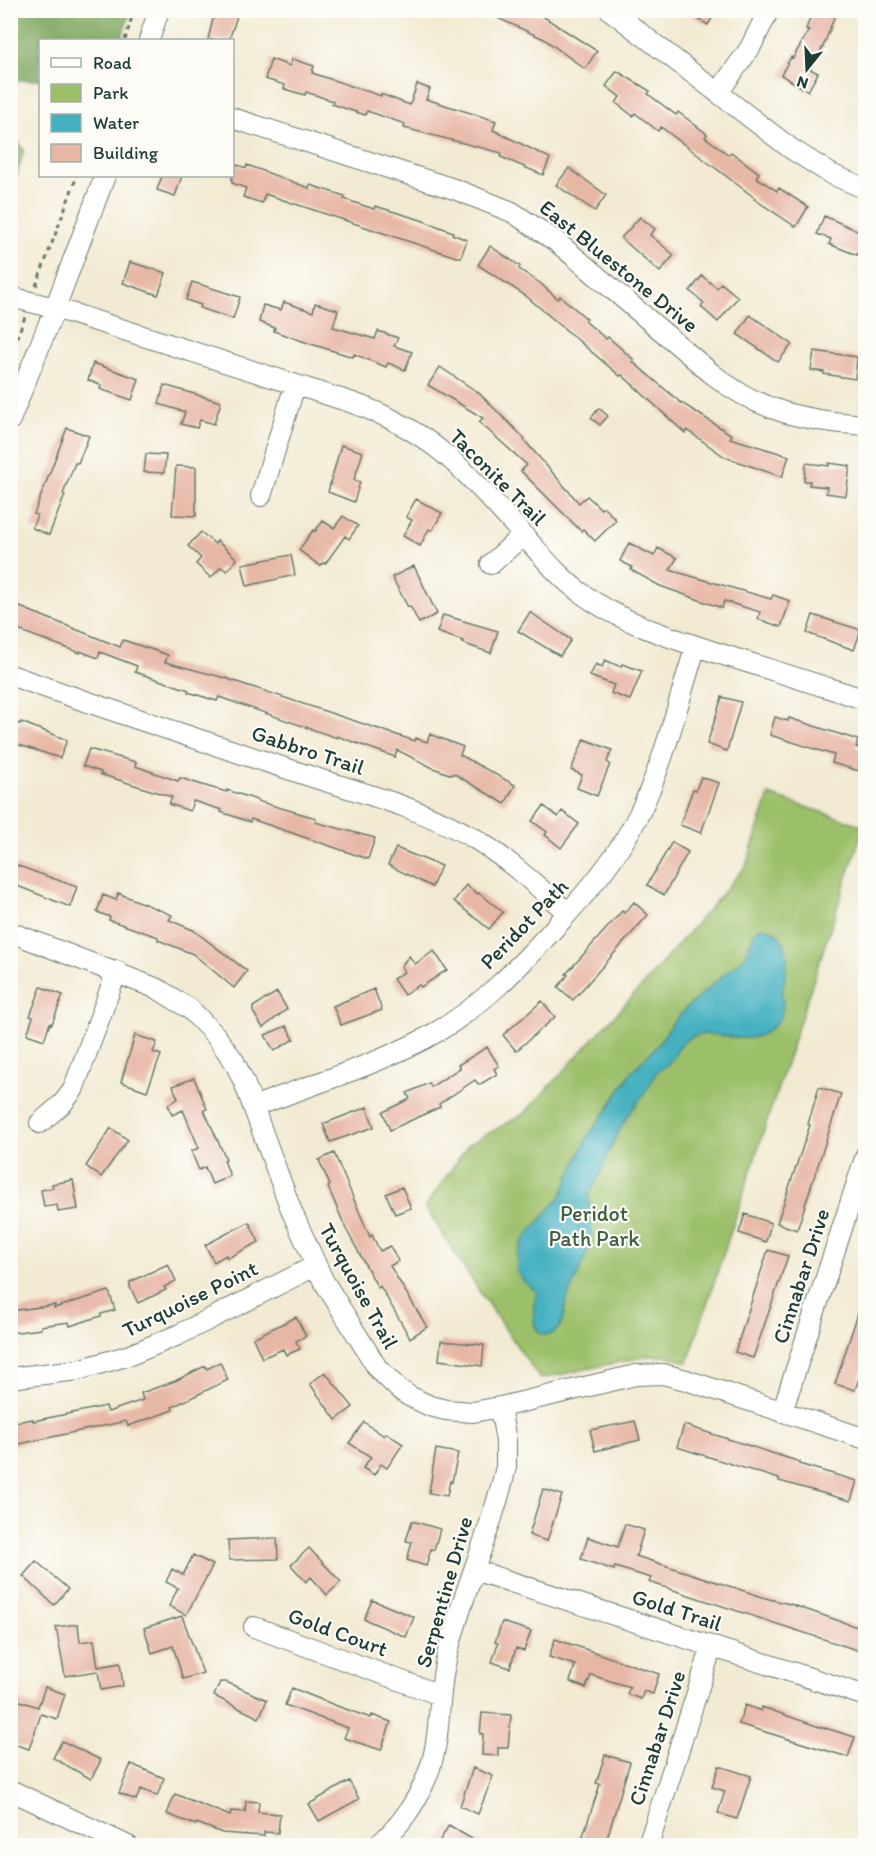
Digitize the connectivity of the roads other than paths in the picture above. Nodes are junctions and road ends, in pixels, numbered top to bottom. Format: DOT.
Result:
graph roads {
  1 [pos="159,10"];
  2 [pos="610,10"];
  3 [pos="769,10"];
  4 [pos="150,39"];
  5 [pos="718,93"];
  6 [pos="234,119"];
  7 [pos="105,177"];
  8 [pos="866,189"];
  9 [pos="10,297"];
  10 [pos="55,308"];
  11 [pos="296,385"];
  12 [pos="10,420"];
  13 [pos="866,425"];
  14 [pos="261,496"];
  15 [pos="523,535"];
  16 [pos="491,564"];
  17 [pos="696,646"];
  18 [pos="10,675"];
  19 [pos="866,700"];
  20 [pos="568,913"];
  21 [pos="10,932"];
  22 [pos="117,971"];
  23 [pos="253,1107"];
  24 [pos="40,1123"];
  25 [pos="864,1162"];
  26 [pos="315,1266"];
  27 [pos="10,1378"];
  28 [pos="500,1407"];
  29 [pos="782,1412"];
  30 [pos="866,1439"];
  31 [pos="474,1570"];
  32 [pos="254,1627"];
  33 [pos="712,1646"];
  34 [pos="440,1695"];
  35 [pos="866,1696"];
  36 [pos="10,1790"];
  37 [pos="128,1845"];
  38 [pos="376,1845"];
  39 [pos="648,1845"];
  1 -- 4 [label="street"];
  2 -- 5 [label="street"];
  3 -- 5 [label="street"];
  5 -- 8 [label="street"];
  6 -- 13 [label="street, East Bluestone Drive"];
  7 -- 10 [label="street"];
  9 -- 10 [label="street, Taconite Trail"];
  10 -- 11 [label="street, Taconite Trail"];
  10 -- 12 [label="street"];
  11 -- 14 [label="street"];
  11 -- 15 [label="street, Taconite Trail"];
  15 -- 16 [label="street"];
  15 -- 17 [label="street, Taconite Trail"];
  17 -- 19 [label="street, Taconite Trail"];
  17 -- 20 [label="street, Peridot Path"];
  18 -- 20 [label="street, Gabbro Trail"];
  20 -- 23 [label="street, Peridot Path"];
  21 -- 22 [label="street, Turquoise Trail"];
  22 -- 23 [label="street, Turquoise Trail"];
  22 -- 24 [label="street"];
  23 -- 26 [label="street, Turquoise Trail"];
  25 -- 29 [label="street, Cinnabar Drive"];
  26 -- 27 [label="street, Turquoise Point"];
  26 -- 28 [label="street, Turquoise Trail"];
  28 -- 29 [label="street, Turquoise Trail"];
  28 -- 31 [label="street, Serpentine Drive"];
  29 -- 30 [label="street, Turquoise Trail"];
  31 -- 33 [label="street, Gold Trail"];
  31 -- 34 [label="street, Serpentine Drive"];
  32 -- 34 [label="street, Gold Court"];
  33 -- 35 [label="street, Gold Trail"];
  33 -- 39 [label="street, Cinnabar Drive"];
  34 -- 38 [label="street, Serpentine Drive"];
  36 -- 37 [label="street"];
}
